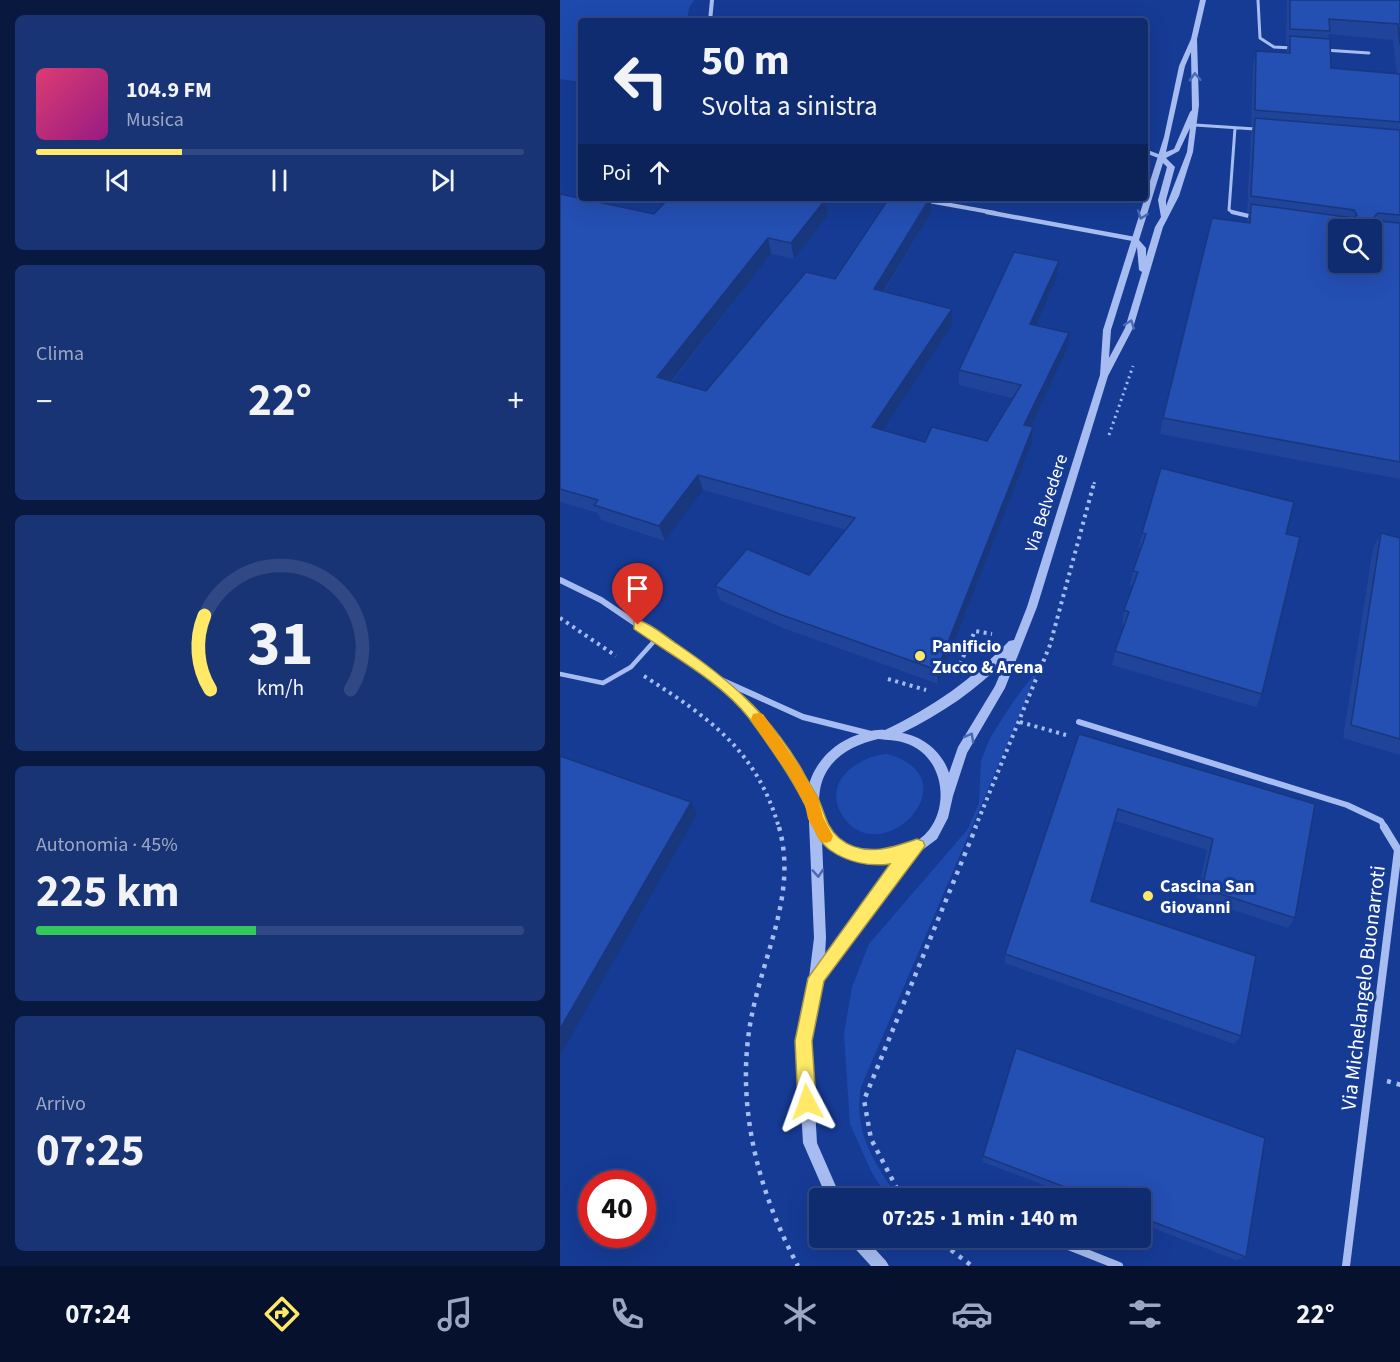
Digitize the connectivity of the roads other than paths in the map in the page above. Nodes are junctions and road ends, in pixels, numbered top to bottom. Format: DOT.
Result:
graph roads {
  1 [pos="712,0"];
  2 [pos="1203,0"];
  3 [pos="1258,0"];
  4 [pos="710,18"];
  5 [pos="1194,39"];
  6 [pos="1302,49"];
  7 [pos="1313,50"];
  8 [pos="1369,53"];
  9 [pos="1196,105"];
  10 [pos="1195,125"];
  11 [pos="1235,128"];
  12 [pos="1261,129"];
  13 [pos="1148,152"];
  14 [pos="1161,157"];
  15 [pos="1148,197"];
  16 [pos="928,201"];
  17 [pos="1147,201"];
  18 [pos="1164,217"];
  19 [pos="1261,218"];
  20 [pos="1134,240"];
  21 [pos="1144,279"];
  22 [pos="1104,376"];
  23 [pos="560,580"];
  24 [pos="657,638"];
  25 [pos="1017,639"];
  26 [pos="560,674"];
  27 [pos="715,677"];
  28 [pos="1079,722"];
  29 [pos="881,735"];
  30 [pos="948,792"];
  31 [pos="814,809"];
  32 [pos="917,846"];
  33 [pos="816,978"];
  34 [pos="830,1188"];
  35 [pos="864,1248"];
  36 [pos="1074,1248"];
  37 [pos="881,1266"];
  38 [pos="1119,1266"];
  39 [pos="1346,1266"];
  1 -- 4 [label="street"];
  2 -- 5 [label="street, Via Belvedere"];
  3 -- 6 [label="lane"];
  9 -- 5 [label="street, Via Belvedere, one-way"];
  5 -- 14 [label="street, Via Belvedere"];
  7 -- 8 [label="lane"];
  9 -- 10 [label="street, Via Belvedere"];
  9 -- 14 [label="street"];
  10 -- 11 [label="lane"];
  10 -- 18 [label="street, Via Belvedere"];
  11 -- 12 [label="lane"];
  11 -- 19 [label="lane"];
  13 -- 14 [label="street"];
  14 -- 15 [label="street, Via Belvedere, one-way"];
  14 -- 18 [label="street"];
  16 -- 20 [label="street"];
  17 -- 20 [label="street, Via Belvedere, one-way"];
  18 -- 21 [label="street, Via Belvedere"];
  20 -- 21 [label="street, Via Belvedere"];
  20 -- 22 [label="street, Via Belvedere"];
  22 -- 21 [label="street, Via Belvedere, one-way"];
  22 -- 25 [label="street, Via Belvedere"];
  23 -- 24 [label="street"];
  24 -- 26 [label="lane"];
  24 -- 27 [label="street"];
  25 -- 29 [label="street, Via Belvedere"];
  30 -- 25 [label="street, Via Belvedere, one-way"];
  27 -- 29 [label="street"];
  27 -- 31 [label="street"];
  28 -- 39 [label="street, Via Michelangelo Buonarroti"];
  29 -- 30 [label="street"];
  29 -- 31 [label="street"];
  30 -- 32 [label="street"];
  31 -- 32 [label="street"];
  31 -- 33 [label="street, one-way"];
  32 -- 33 [label="street"];
  33 -- 34 [label="street"];
  35 -- 37 [label="street"];
  36 -- 38 [label="street"];
}
